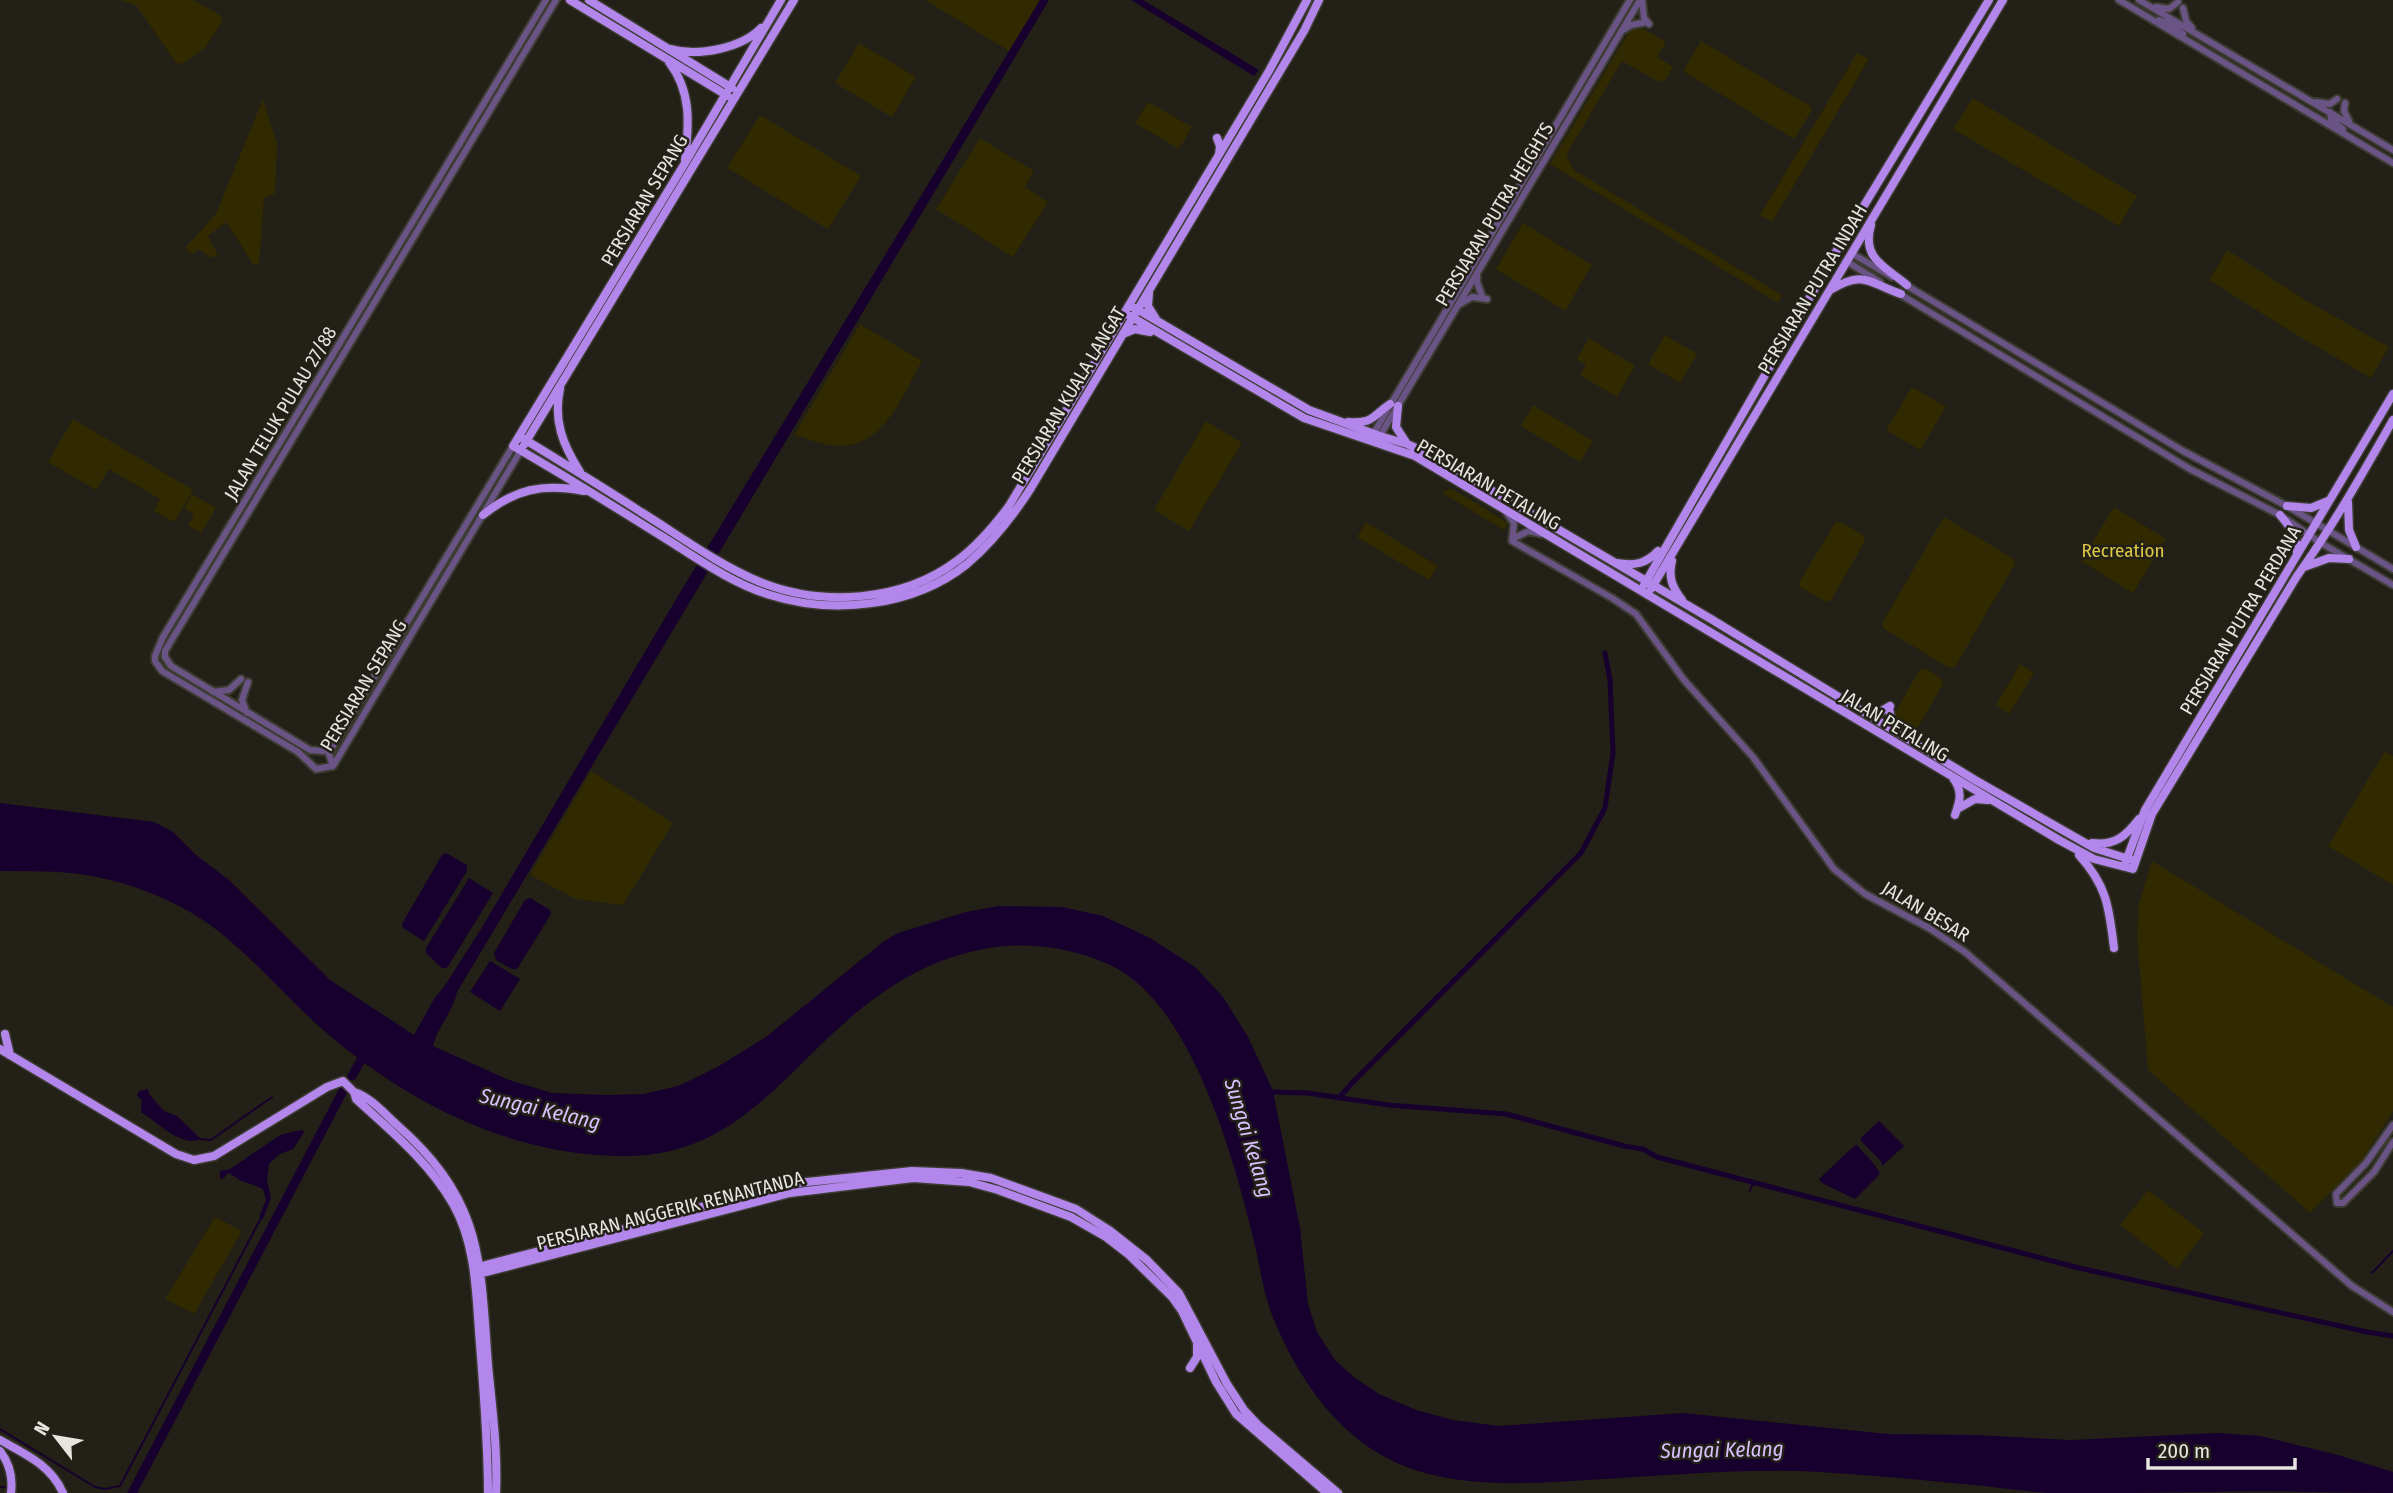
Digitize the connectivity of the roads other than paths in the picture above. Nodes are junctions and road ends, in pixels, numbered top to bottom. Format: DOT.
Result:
graph roads {
  1 [pos="546,0"];
  2 [pos="556,0"];
  3 [pos="570,0"];
  4 [pos="589,0"];
  5 [pos="781,0"];
  6 [pos="794,0"];
  7 [pos="1307,0"];
  8 [pos="1319,0"];
  9 [pos="1630,0"];
  10 [pos="1641,0"];
  11 [pos="1989,0"];
  12 [pos="2003,0"];
  13 [pos="2119,0"];
  14 [pos="2139,0"];
  15 [pos="2178,2"];
  16 [pos="2151,7"];
  17 [pos="2183,9"];
  18 [pos="2142,14"];
  19 [pos="771,17"];
  20 [pos="2171,21"];
  21 [pos="1620,33"];
  22 [pos="2196,33"];
  23 [pos="2191,43"];
  24 [pos="659,49"];
  25 [pos="732,93"];
  26 [pos="2337,99"];
  27 [pos="2311,101"];
  28 [pos="2345,103"];
  29 [pos="2300,108"];
  30 [pos="2332,116"];
  31 [pos="2358,129"];
  32 [pos="1233,132"];
  33 [pos="2357,142"];
  34 [pos="2393,150"];
  35 [pos="1218,157"];
  36 [pos="685,163"];
  37 [pos="2393,163"];
  38 [pos="663,207"];
  39 [pos="1878,209"];
  40 [pos="1858,217"];
  41 [pos="1847,256"];
  42 [pos="1477,271"];
  43 [pos="1907,285"];
  44 [pos="1149,290"];
  45 [pos="1829,291"];
  46 [pos="1813,292"];
  47 [pos="1901,295"];
  48 [pos="1457,307"];
  49 [pos="1131,311"];
  50 [pos="1156,320"];
  51 [pos="1974,326"];
  52 [pos="1791,332"];
  53 [pos="1123,334"];
  54 [pos="1160,334"];
  55 [pos="1801,340"];
  56 [pos="1979,341"];
  57 [pos="563,379"];
  58 [pos="1763,379"];
  59 [pos="1772,388"];
  60 [pos="2393,394"];
  61 [pos="1394,405"];
  62 [pos="2393,421"];
  63 [pos="1341,422"];
  64 [pos="523,439"];
  65 [pos="1375,439"];
  66 [pos="1407,444"];
  67 [pos="1050,447"];
  68 [pos="517,448"];
  69 [pos="2183,451"];
  70 [pos="2190,469"];
  71 [pos="580,473"];
  72 [pos="593,494"];
  73 [pos="2348,499"];
  74 [pos="2328,501"];
  75 [pos="2287,506"];
  76 [pos="1504,511"];
  77 [pos="483,515"];
  78 [pos="2280,515"];
  79 [pos="2316,523"];
  80 [pos="2328,530"];
  81 [pos="2309,535"];
  82 [pos="1547,536"];
  83 [pos="1514,538"];
  84 [pos="1667,543"];
  85 [pos="2321,543"];
  86 [pos="2356,547"];
  87 [pos="1676,548"];
  88 [pos="699,554"];
  89 [pos="2297,557"];
  90 [pos="2349,559"];
  91 [pos="1614,563"];
  92 [pos="2393,569"];
  93 [pos="2297,576"];
  94 [pos="1649,584"];
  95 [pos="2393,585"];
  96 [pos="1644,593"];
  97 [pos="1687,606"];
  98 [pos="211,692"];
  99 [pos="358,704"];
  100 [pos="367,709"];
  101 [pos="1862,711"];
  102 [pos="248,713"];
  103 [pos="1896,732"];
  104 [pos="334,744"];
  105 [pos="333,766"];
  106 [pos="1951,776"];
  107 [pos="1994,802"];
  108 [pos="2145,810"];
  109 [pos="2079,840"];
  110 [pos="2074,849"];
  111 [pos="2129,864"];
  112 [pos="2114,948"];
  113 [pos="5,1034"];
  114 [pos="0,1049"];
  115 [pos="10,1055"];
  116 [pos="357,1093"];
  117 [pos="2393,1125"];
  118 [pos="2393,1142"];
  119 [pos="760,1195"];
  120 [pos="1085,1220"];
  121 [pos="474,1237"];
  122 [pos="498,1266"];
  123 [pos="478,1271"];
  124 [pos="482,1290"];
  125 [pos="2393,1312"];
  126 [pos="1197,1339"];
  127 [pos="1211,1373"];
  128 [pos="0,1440"];
  129 [pos="0,1451"];
  130 [pos="11,1493"];
  131 [pos="63,1493"];
  132 [pos="488,1493"];
  133 [pos="496,1493"];
  134 [pos="1327,1493"];
  135 [pos="1338,1493"];
  1 -- 105 [label="street, JALAN TELUK PULAU 27/88"];
  2 -- 98 [label="street, JALAN TELUK PULAU 27/88"];
  3 -- 24 [label="main road"];
  4 -- 24 [label="main road"];
  5 -- 19 [label="main road, PERSIARAN SEPANG"];
  6 -- 25 [label="main road, PERSIARAN SEPANG"];
  7 -- 32 [label="main road, PERSIARAN KUALA LANGAT"];
  8 -- 44 [label="main road, PERSIARAN KUALA LANGAT"];
  9 -- 61 [label="street, PERSIARAN PUTRA HEIGHTS"];
  10 -- 21 [label="street, PERSIARAN PUTRA HEIGHTS"];
  10 -- 21 [label="street"];
  11 -- 40 [label="main road, PERSIARAN PUTRA INDAH"];
  12 -- 39 [label="main road, PERSIARAN PUTRA INDAH"];
  13 -- 18 [label="street"];
  14 -- 16 [label="street"];
  15 -- 16 [label="street"];
  16 -- 20 [label="street"];
  17 -- 22 [label="street"];
  18 -- 20 [label="street"];
  18 -- 23 [label="street"];
  19 -- 24 [label="main road"];
  19 -- 25 [label="main road, PERSIARAN SEPANG"];
  20 -- 22 [label="street"];
  20 -- 23 [label="street"];
  21 -- 42 [label="street, PERSIARAN PUTRA HEIGHTS"];
  22 -- 27 [label="street"];
  23 -- 29 [label="street"];
  24 -- 25 [label="main road"];
  24 -- 36 [label="main road"];
  25 -- 36 [label="main road, PERSIARAN SEPANG"];
  25 -- 38 [label="main road, PERSIARAN SEPANG"];
  26 -- 27 [label="street"];
  27 -- 30 [label="street"];
  28 -- 31 [label="street"];
  29 -- 30 [label="street"];
  29 -- 33 [label="street"];
  30 -- 31 [label="street"];
  30 -- 33 [label="street"];
  31 -- 34 [label="street"];
  32 -- 35 [label="main road, PERSIARAN KUALA LANGAT"];
  32 -- 35 [label="main road"];
  33 -- 37 [label="street"];
  35 -- 49 [label="main road, PERSIARAN KUALA LANGAT"];
  36 -- 38 [label="main road, PERSIARAN SEPANG"];
  38 -- 57 [label="main road, PERSIARAN SEPANG"];
  38 -- 64 [label="main road, PERSIARAN SEPANG"];
  39 -- 41 [label="main road, PERSIARAN PUTRA INDAH"];
  39 -- 43 [label="main road"];
  40 -- 41 [label="main road"];
  40 -- 46 [label="main road, PERSIARAN PUTRA INDAH"];
  41 -- 43 [label="street"];
  41 -- 45 [label="main road, PERSIARAN PUTRA INDAH"];
  41 -- 46 [label="main road"];
  41 -- 47 [label="street"];
  42 -- 48 [label="street, PERSIARAN PUTRA HEIGHTS"];
  42 -- 48 [label="street"];
  43 -- 51 [label="street"];
  44 -- 49 [label="main road, PERSIARAN KUALA LANGAT"];
  44 -- 50 [label="main road"];
  45 -- 47 [label="main road"];
  45 -- 55 [label="main road, PERSIARAN PUTRA INDAH"];
  46 -- 52 [label="main road, PERSIARAN PUTRA INDAH"];
  47 -- 56 [label="street"];
  48 -- 61 [label="street, PERSIARAN PUTRA HEIGHTS"];
  49 -- 50 [label="main road, PERSIARAN PETALING"];
  49 -- 53 [label="main road, PERSIARAN KUALA LANGAT"];
  49 -- 54 [label="main road, PERSIARAN PETALING"];
  49 -- 67 [label="main road, PERSIARAN KUALA LANGAT"];
  50 -- 63 [label="main road, PERSIARAN PETALING"];
  51 -- 56 [label="street"];
  51 -- 69 [label="street"];
  52 -- 55 [label="main road"];
  52 -- 58 [label="main road, PERSIARAN PUTRA INDAH"];
  53 -- 54 [label="main road"];
  53 -- 67 [label="main road, PERSIARAN KUALA LANGAT"];
  54 -- 65 [label="main road, PERSIARAN PETALING"];
  55 -- 59 [label="main road, PERSIARAN PUTRA INDAH"];
  56 -- 70 [label="street"];
  57 -- 64 [label="main road, PERSIARAN SEPANG"];
  57 -- 71 [label="main road"];
  58 -- 59 [label="main road"];
  58 -- 84 [label="main road, PERSIARAN PUTRA INDAH"];
  59 -- 87 [label="main road, PERSIARAN PUTRA INDAH"];
  60 -- 74 [label="main road, PERSIARAN PUTRA PERDANA"];
  61 -- 63 [label="main road"];
  61 -- 65 [label="street, PERSIARAN PUTRA HEIGHTS"];
  61 -- 66 [label="main road"];
  62 -- 73 [label="main road, PERSIARAN PUTRA PERDANA"];
  63 -- 65 [label="main road, PERSIARAN PETALING"];
  64 -- 68 [label="main road, PERSIARAN SEPANG"];
  64 -- 71 [label="main road"];
  65 -- 66 [label="main road, PERSIARAN PETALING"];
  65 -- 76 [label="main road, PERSIARAN PETALING"];
  66 -- 91 [label="main road, PERSIARAN PETALING"];
  67 -- 88 [label="main road, PERSIARAN KUALA LANGAT"];
  68 -- 72 [label="main road"];
  68 -- 77 [label="street, PERSIARAN SEPANG"];
  68 -- 99 [label="street, PERSIARAN SEPANG"];
  69 -- 70 [label="street"];
  69 -- 75 [label="street"];
  70 -- 78 [label="street"];
  71 -- 88 [label="main road"];
  72 -- 77 [label="main road"];
  72 -- 88 [label="main road"];
  73 -- 80 [label="main road, PERSIARAN PUTRA PERDANA"];
  73 -- 86 [label="main road"];
  74 -- 75 [label="main road"];
  74 -- 79 [label="main road, PERSIARAN PUTRA PERDANA"];
  75 -- 79 [label="street"];
  76 -- 82 [label="main road, PERSIARAN PETALING"];
  76 -- 83 [label="street"];
  77 -- 100 [label="street, PERSIARAN SEPANG"];
  78 -- 81 [label="street"];
  78 -- 89 [label="main road"];
  79 -- 80 [label="street"];
  79 -- 81 [label="main road, PERSIARAN PUTRA PERDANA"];
  80 -- 85 [label="main road, PERSIARAN PUTRA PERDANA"];
  80 -- 86 [label="street"];
  81 -- 85 [label="street"];
  81 -- 89 [label="main road, PERSIARAN PUTRA PERDANA"];
  82 -- 83 [label="street"];
  82 -- 96 [label="main road, PERSIARAN PETALING"];
  83 -- 125 [label="street, JALAN BESAR"];
  84 -- 91 [label="main road"];
  84 -- 94 [label="main road, PERSIARAN PUTRA INDAH"];
  85 -- 90 [label="street"];
  85 -- 93 [label="main road, PERSIARAN PUTRA PERDANA"];
  86 -- 92 [label="street"];
  87 -- 94 [label="main road, PERSIARAN PUTRA INDAH"];
  87 -- 97 [label="main road"];
  89 -- 108 [label="main road, PERSIARAN PUTRA PERDANA"];
  90 -- 93 [label="main road"];
  90 -- 95 [label="street"];
  91 -- 94 [label="main road, PERSIARAN PETALING"];
  93 -- 111 [label="main road, PERSIARAN PUTRA PERDANA"];
  94 -- 96 [label="main road, PERSIARAN PUTRA INDAH"];
  94 -- 97 [label="main road, JALAN PETALING"];
  96 -- 106 [label="main road, JALAN PETALING"];
  97 -- 101 [label="main road, JALAN PETALING"];
  98 -- 102 [label="street, JALAN TELUK PULAU 27/88"];
  98 -- 102 [label="street"];
  99 -- 100 [label="street"];
  99 -- 104 [label="street, PERSIARAN SEPANG"];
  100 -- 105 [label="street, PERSIARAN SEPANG"];
  101 -- 103 [label="main road, JALAN PETALING"];
  101 -- 103 [label="main road"];
  102 -- 104 [label="street, JALAN TELUK PULAU 27/88"];
  103 -- 109 [label="main road, JALAN PETALING"];
  104 -- 105 [label="street, PERSIARAN SEPANG"];
  106 -- 107 [label="main road, JALAN PETALING"];
  106 -- 107 [label="main road"];
  107 -- 110 [label="main road, JALAN PETALING"];
  108 -- 109 [label="main road"];
  108 -- 111 [label="main road, PERSIARAN PUTRA PERDANA"];
  109 -- 111 [label="main road, JALAN PETALING"];
  110 -- 111 [label="main road, JALAN PETALING"];
  110 -- 112 [label="main road"];
  113 -- 115 [label="main road"];
  114 -- 115 [label="main road"];
  115 -- 116 [label="main road"];
  116 -- 121 [label="main road"];
  116 -- 123 [label="main road"];
  117 -- 118 [label="street"];
  119 -- 120 [label="main road, PERSIARAN ANGGERIK RENANTANDA"];
  119 -- 122 [label="main road, PERSIARAN ANGGERIK RENANTANDA"];
  119 -- 122 [label="main road, PERSIARAN ANGGERIK RENANTANDA"];
  120 -- 126 [label="main road, PERSIARAN ANGGERIK RENANTANDA"];
  120 -- 135 [label="main road, PERSIARAN ANGGERIK RENANTANDA"];
  121 -- 122 [label="main road"];
  121 -- 123 [label="main road"];
  122 -- 123 [label="main road"];
  122 -- 124 [label="main road"];
  123 -- 124 [label="main road"];
  123 -- 132 [label="main road"];
  124 -- 133 [label="main road"];
  126 -- 127 [label="main road, PERSIARAN ANGGERIK RENANTANDA"];
  126 -- 127 [label="main road"];
  127 -- 134 [label="main road, PERSIARAN ANGGERIK RENANTANDA"];
  128 -- 131 [label="main road"];
  129 -- 130 [label="main road"];
}
